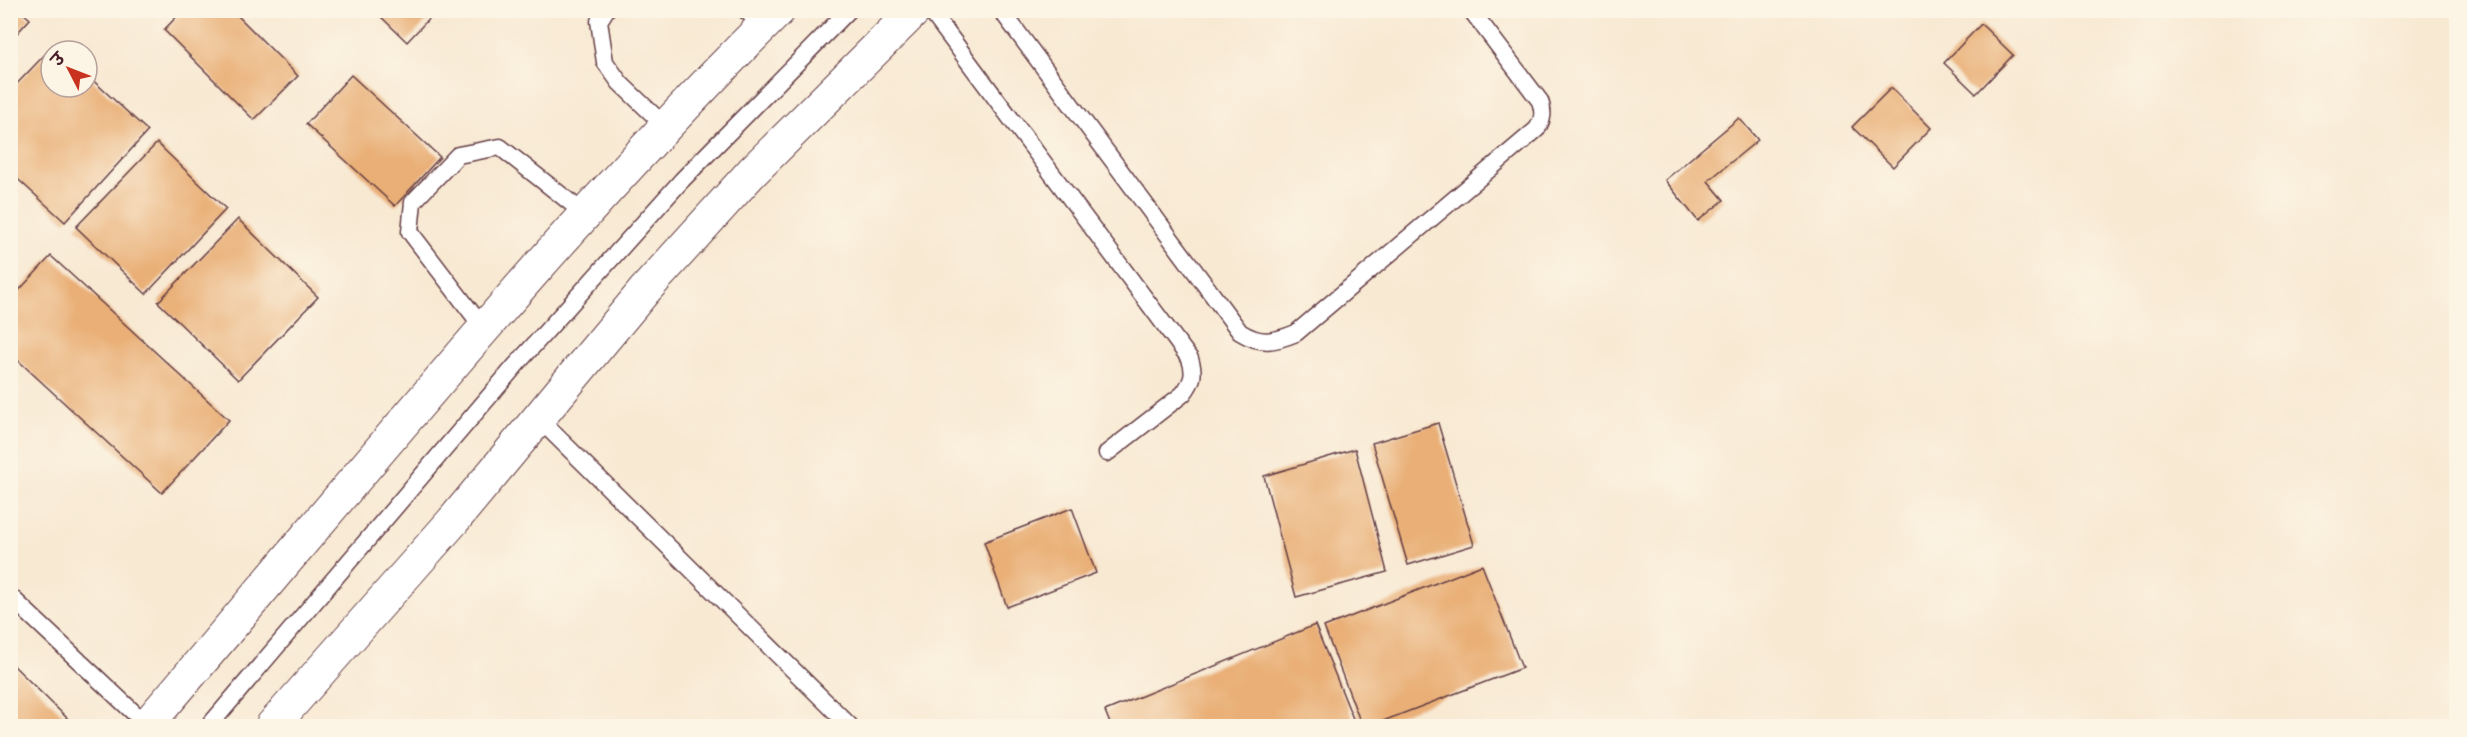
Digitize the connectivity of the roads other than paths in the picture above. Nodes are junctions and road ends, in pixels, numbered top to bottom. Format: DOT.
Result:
graph roads {
  1 [pos="606,10"];
  2 [pos="849,10"];
  3 [pos="915,10"];
  4 [pos="930,10"];
  5 [pos="1002,10"];
  6 [pos="1472,10"];
  7 [pos="763,15"];
  8 [pos="666,127"];
  9 [pos="585,214"];
  10 [pos="484,329"];
  11 [pos="538,418"];
  12 [pos="1107,453"];
  13 [pos="10,596"];
  14 [pos="146,726"];
  15 [pos="209,726"];
  16 [pos="272,726"];
  17 [pos="850,726"];
  1 -- 8 [label="lane"];
  2 -- 15 [label="lane"];
  3 -- 11 [label="main road"];
  4 -- 12 [label="lane"];
  5 -- 6 [label="lane"];
  7 -- 8 [label="main road"];
  8 -- 9 [label="main road"];
  9 -- 10 [label="main road"];
  9 -- 10 [label="lane"];
  10 -- 14 [label="main road"];
  11 -- 16 [label="main road"];
  11 -- 17 [label="lane"];
  13 -- 14 [label="lane"];
}
